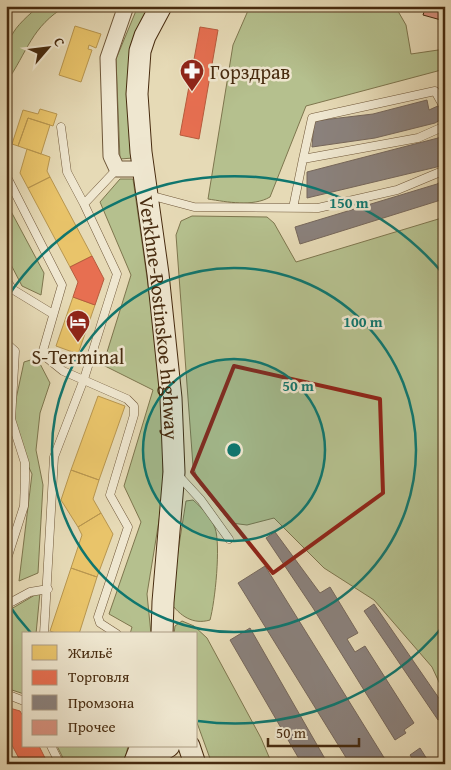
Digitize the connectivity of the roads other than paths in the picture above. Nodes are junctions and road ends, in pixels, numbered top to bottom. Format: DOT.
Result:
graph roads {
  1 [pos="126,6"];
  2 [pos="161,6"];
  3 [pos="445,109"];
  4 [pos="445,126"];
  5 [pos="61,127"];
  6 [pos="304,159"];
  7 [pos="117,169"];
  8 [pos="143,169"];
  9 [pos="445,170"];
  10 [pos="8,179"];
  11 [pos="147,194"];
  12 [pos="84,204"];
  13 [pos="293,208"];
  14 [pos="6,279"];
  15 [pos="54,314"];
  16 [pos="6,343"];
  17 [pos="84,379"];
  18 [pos="174,472"];
  19 [pos="229,539"];
  20 [pos="6,562"];
  21 [pos="48,589"];
  22 [pos="6,605"];
  23 [pos="44,632"];
  24 [pos="114,632"];
  25 [pos="162,632"];
  26 [pos="6,694"];
  27 [pos="22,700"];
  28 [pos="52,748"];
  29 [pos="140,748"];
  30 [pos="166,748"];
  31 [pos="190,748"];
  32 [pos="60,764"];
  33 [pos="134,764"];
  34 [pos="154,764"];
  35 [pos="195,764"];
  1 -- 7 [label="street"];
  2 -- 8 [label="street, Verkhne-Rostinskoe highway"];
  3 -- 6 [label="lane"];
  4 -- 6 [label="lane"];
  5 -- 12 [label="lane"];
  6 -- 13 [label="lane"];
  7 -- 8 [label="street"];
  7 -- 12 [label="lane"];
  8 -- 11 [label="street, Verkhne-Rostinskoe highway"];
  9 -- 13 [label="lane"];
  10 -- 15 [label="lane"];
  11 -- 13 [label="lane"];
  11 -- 18 [label="street, Verkhne-Rostinskoe highway"];
  12 -- 17 [label="lane"];
  14 -- 15 [label="lane"];
  15 -- 17 [label="lane"];
  16 -- 20 [label="lane"];
  17 -- 21 [label="lane"];
  17 -- 24 [label="lane"];
  18 -- 19 [label="lane"];
  18 -- 25 [label="street, Verkhne-Rostinskoe highway"];
  21 -- 22 [label="lane"];
  21 -- 23 [label="lane"];
  26 -- 27 [label="lane"];
  28 -- 32 [label="lane"];
  29 -- 33 [label="street"];
  30 -- 34 [label="street"];
  31 -- 35 [label="street"];
}
